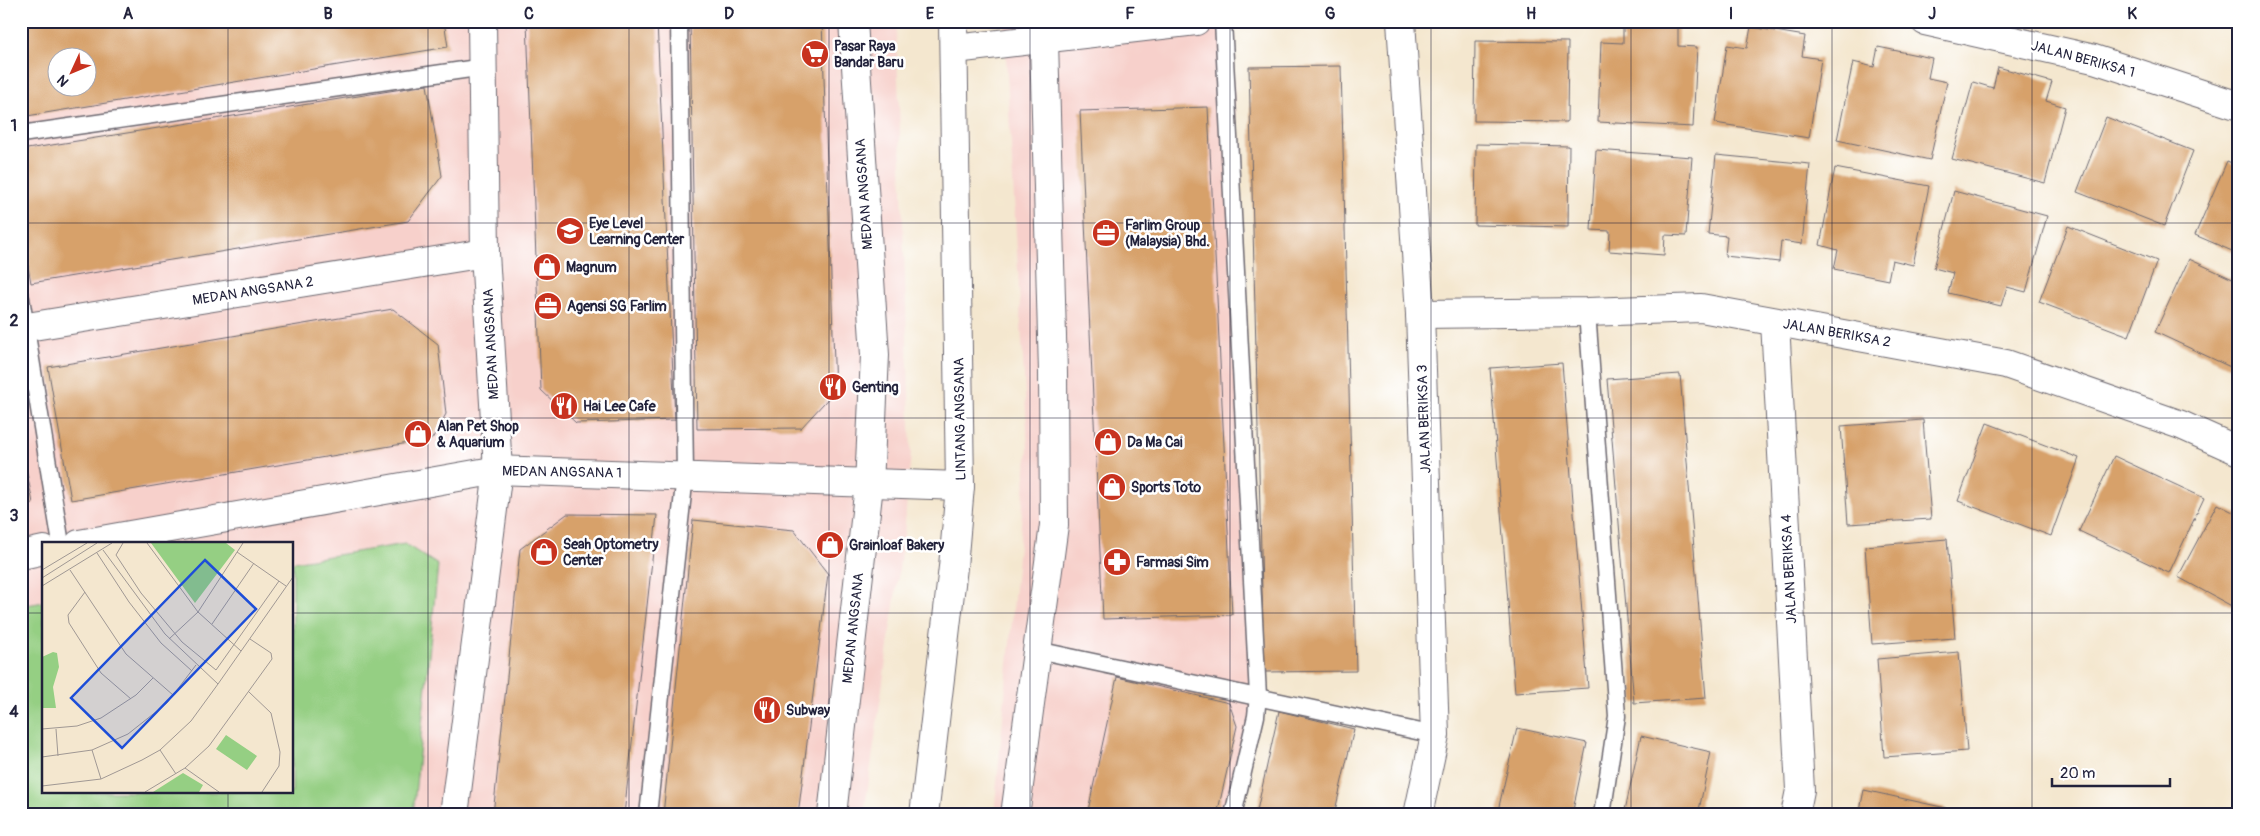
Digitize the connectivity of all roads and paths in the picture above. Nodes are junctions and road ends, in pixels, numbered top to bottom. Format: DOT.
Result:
graph roads {
  1 [pos="482,21"];
  2 [pos="679,21"];
  3 [pos="853,21"];
  4 [pos="953,21"];
  5 [pos="1223,21"];
  6 [pos="1401,21"];
  7 [pos="1926,21"];
  8 [pos="1179,22"];
  9 [pos="1044,40"];
  10 [pos="955,49"];
  11 [pos="484,67"];
  12 [pos="2239,106"];
  13 [pos="21,134"];
  14 [pos="486,253"];
  15 [pos="21,298"];
  16 [pos="1587,312"];
  17 [pos="1420,314"];
  18 [pos="1775,322"];
  19 [pos="24,328"];
  20 [pos="2239,451"];
  21 [pos="498,470"];
  22 [pos="685,475"];
  23 [pos="869,485"];
  24 [pos="960,486"];
  25 [pos="61,542"];
  26 [pos="90,542"];
  27 [pos="42,550"];
  28 [pos="21,554"];
  29 [pos="1037,650"];
  30 [pos="1258,696"];
  31 [pos="1435,735"];
  32 [pos="454,815"];
  33 [pos="648,815"];
  34 [pos="832,815"];
  35 [pos="924,815"];
  36 [pos="1015,815"];
  37 [pos="1233,815"];
  38 [pos="1418,815"];
  39 [pos="1602,815"];
  40 [pos="1795,815"];
  1 -- 11 [label="street, MEDAN ANGSANA"];
  2 -- 22 [label="lane"];
  3 -- 23 [label="street, MEDAN ANGSANA"];
  4 -- 10 [label="street, LINTANG ANGSANA"];
  5 -- 30 [label="lane"];
  6 -- 17 [label="street, JALAN BERIKSA 3"];
  7 -- 12 [label="street, JALAN BERIKSA 1"];
  8 -- 9 [label="street"];
  9 -- 10 [label="street"];
  9 -- 29 [label="street"];
  10 -- 24 [label="street, LINTANG ANGSANA"];
  11 -- 13 [label="lane"];
  11 -- 14 [label="street, MEDAN ANGSANA"];
  14 -- 19 [label="street, MEDAN ANGSANA 2"];
  14 -- 21 [label="street, MEDAN ANGSANA"];
  15 -- 19 [label="lane"];
  16 -- 17 [label="street, JALAN BERIKSA 2"];
  16 -- 18 [label="street, JALAN BERIKSA 2"];
  16 -- 39 [label="lane"];
  17 -- 31 [label="street, JALAN BERIKSA 3"];
  18 -- 20 [label="street, JALAN BERIKSA 2"];
  18 -- 40 [label="street, JALAN BERIKSA 4"];
  19 -- 25 [label="lane"];
  21 -- 22 [label="street, MEDAN ANGSANA 1"];
  21 -- 26 [label="street, MEDAN ANGSANA 1"];
  21 -- 32 [label="street, MEDAN ANGSANA"];
  22 -- 23 [label="street, MEDAN ANGSANA 1"];
  22 -- 33 [label="lane"];
  23 -- 24 [label="street, MEDAN ANGSANA 1"];
  23 -- 34 [label="street, MEDAN ANGSANA"];
  24 -- 35 [label="street, LINTANG ANGSANA"];
  27 -- 28 [label="street"];
  29 -- 30 [label="lane"];
  29 -- 36 [label="street"];
  30 -- 31 [label="lane"];
  30 -- 37 [label="lane"];
  31 -- 38 [label="street, JALAN BERIKSA 3"];
}
